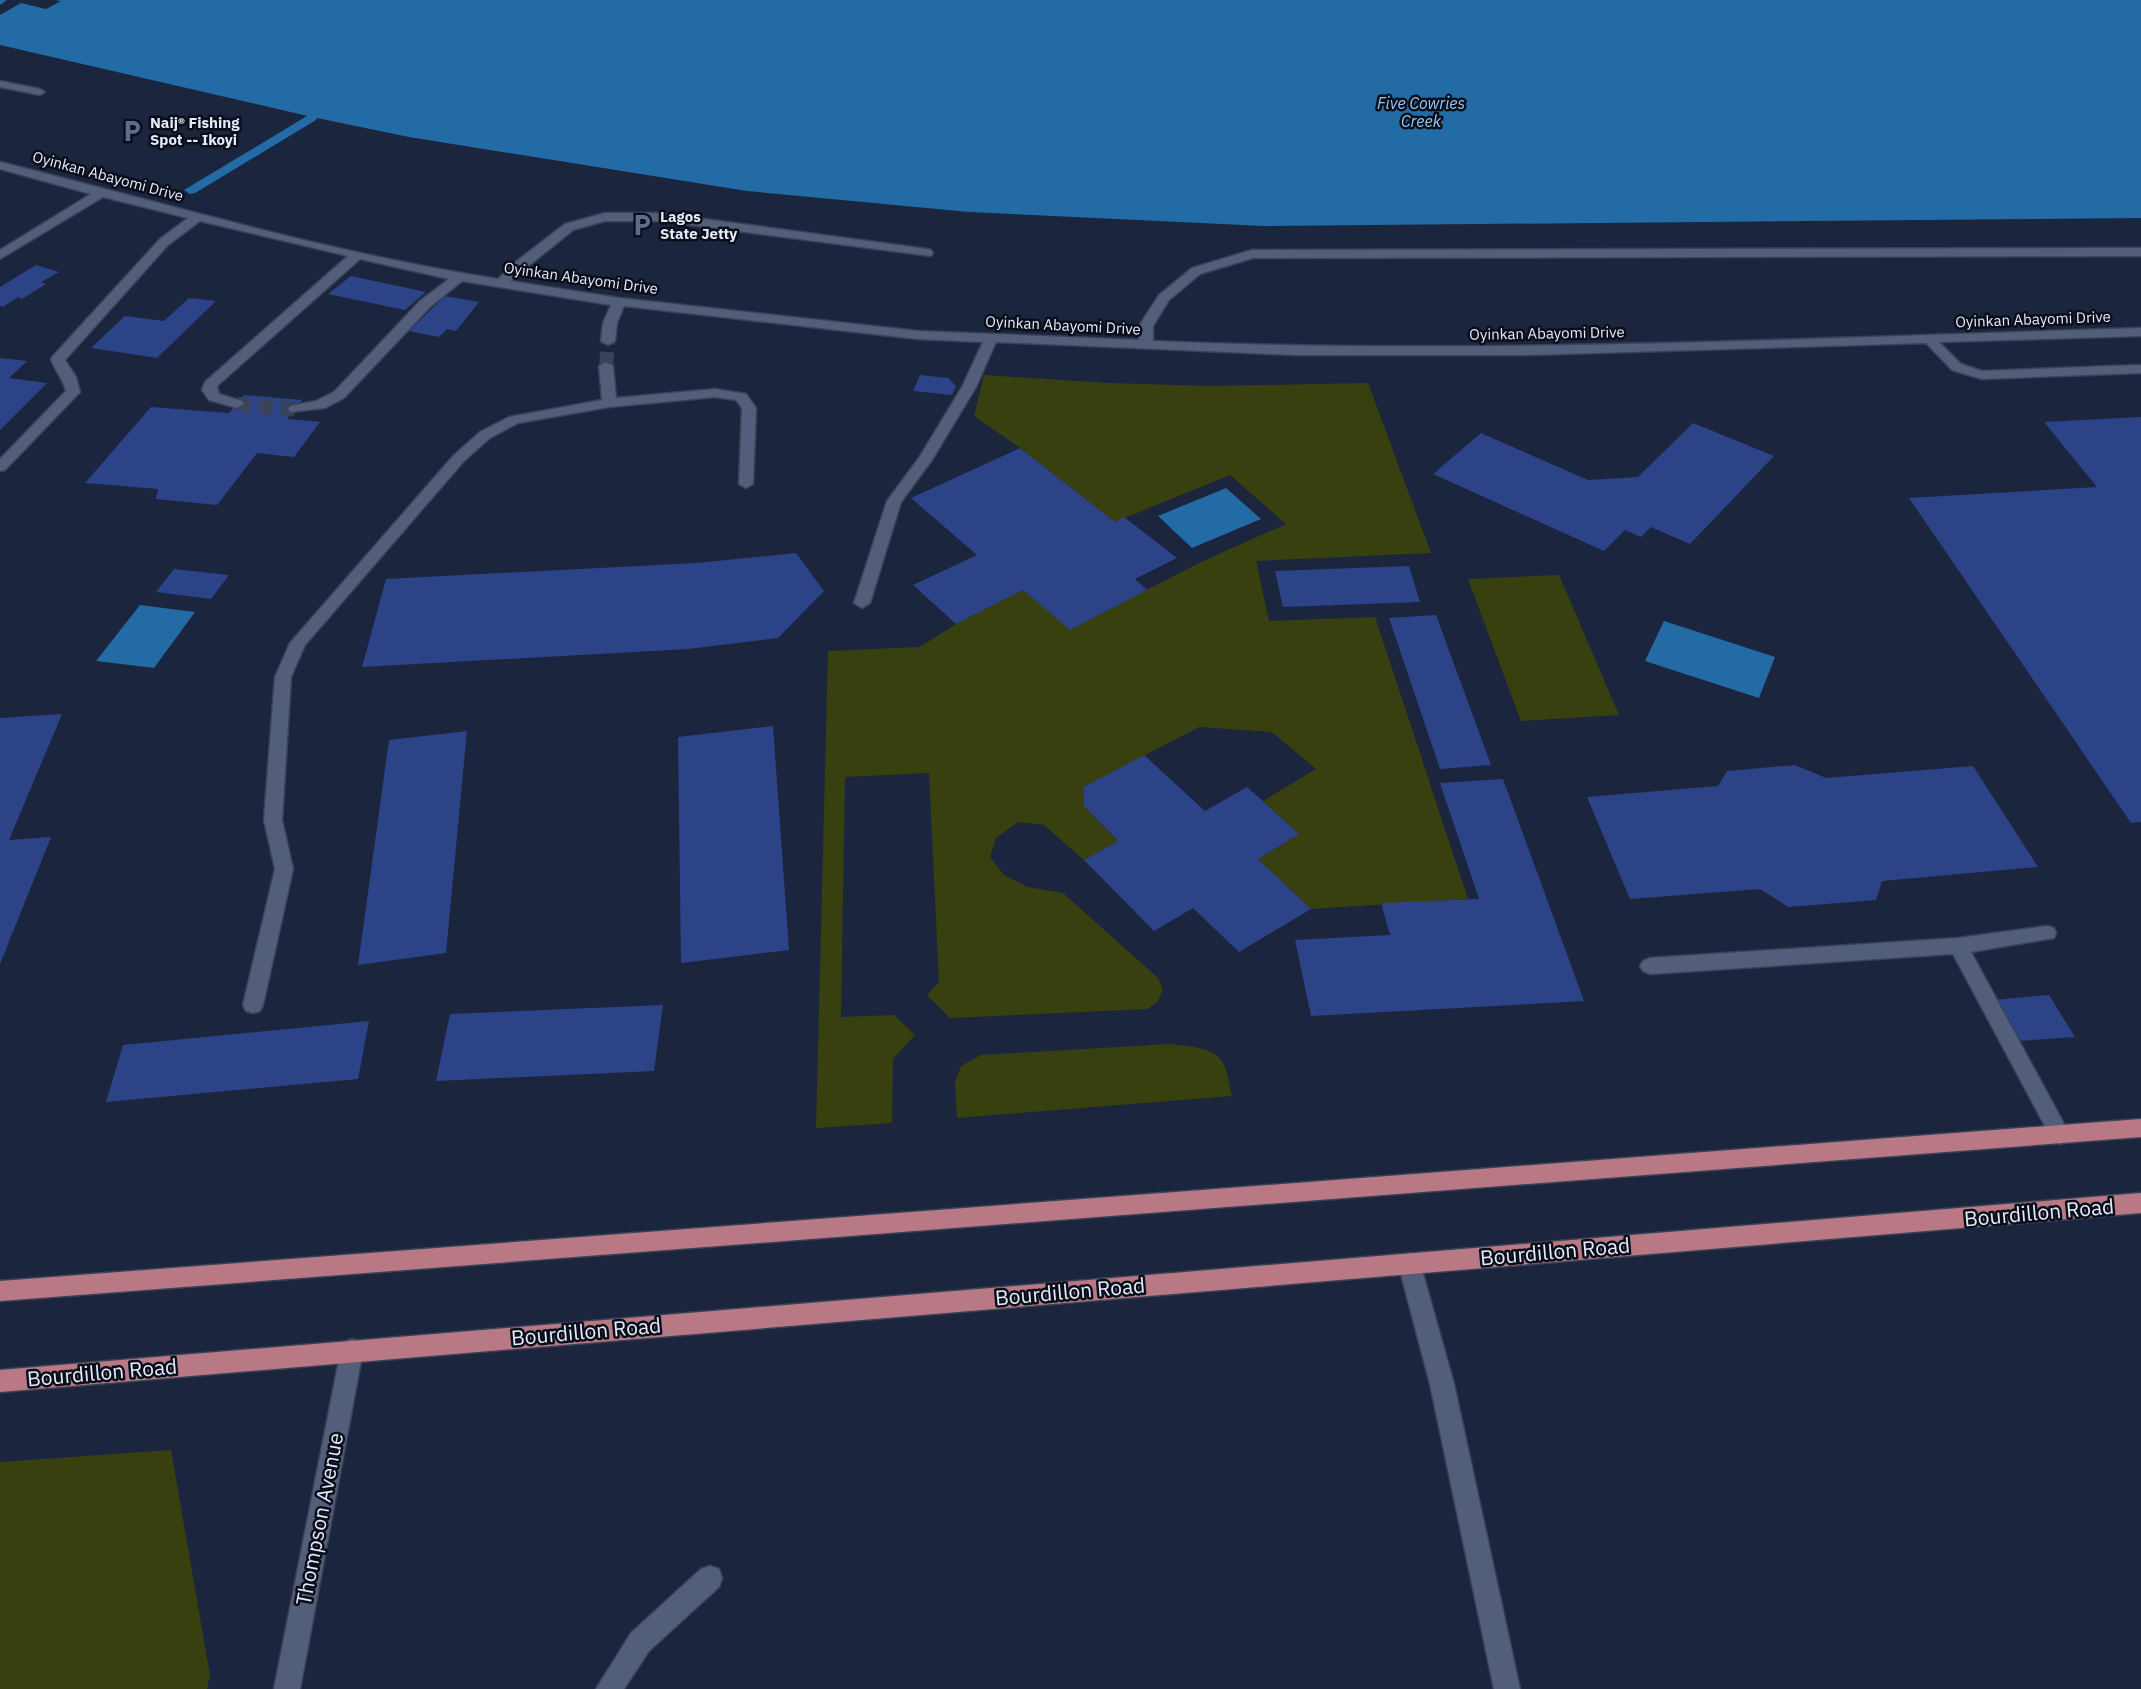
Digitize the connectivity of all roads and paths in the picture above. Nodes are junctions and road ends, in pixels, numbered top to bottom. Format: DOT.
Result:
graph roads {
  1 [pos="0,84"];
  2 [pos="40,92"];
  3 [pos="0,165"];
  4 [pos="101,193"];
  5 [pos="197,217"];
  6 [pos="2141,252"];
  7 [pos="927,253"];
  8 [pos="0,255"];
  9 [pos="357,255"];
  10 [pos="459,277"];
  11 [pos="501,284"];
  12 [pos="619,302"];
  13 [pos="2141,332"];
  14 [pos="991,339"];
  15 [pos="1930,339"];
  16 [pos="608,341"];
  17 [pos="1146,345"];
  18 [pos="606,366"];
  19 [pos="2141,369"];
  20 [pos="609,402"];
  21 [pos="237,404"];
  22 [pos="295,409"];
  23 [pos="0,467"];
  24 [pos="746,484"];
  25 [pos="862,603"];
  26 [pos="2047,933"];
  27 [pos="1958,946"];
  28 [pos="1650,966"];
  29 [pos="253,1005"];
  30 [pos="2141,1128"];
  31 [pos="2060,1135"];
  32 [pos="2141,1203"];
  33 [pos="1409,1263"];
  34 [pos="0,1291"];
  35 [pos="352,1350"];
  36 [pos="0,1381"];
  37 [pos="710,1578"];
  38 [pos="287,1689"];
  39 [pos="609,1689"];
  40 [pos="1507,1689"];
  1 -- 2 [label="street"];
  3 -- 4 [label="street, Oyinkan Abayomi Drive"];
  4 -- 5 [label="street, Oyinkan Abayomi Drive"];
  4 -- 8 [label="street"];
  5 -- 9 [label="street, Oyinkan Abayomi Drive"];
  5 -- 23 [label="street"];
  6 -- 17 [label="street"];
  7 -- 11 [label="street"];
  9 -- 10 [label="street, Oyinkan Abayomi Drive"];
  9 -- 21 [label="street"];
  10 -- 11 [label="street, Oyinkan Abayomi Drive"];
  10 -- 22 [label="street"];
  11 -- 12 [label="street, Oyinkan Abayomi Drive"];
  12 -- 14 [label="street, Oyinkan Abayomi Drive"];
  12 -- 16 [label="street"];
  13 -- 15 [label="street, Oyinkan Abayomi Drive"];
  14 -- 17 [label="street, Oyinkan Abayomi Drive"];
  14 -- 25 [label="street"];
  15 -- 17 [label="street, Oyinkan Abayomi Drive"];
  15 -- 19 [label="street"];
  18 -- 20 [label="street"];
  20 -- 24 [label="street"];
  20 -- 29 [label="street"];
  26 -- 27 [label="street"];
  27 -- 28 [label="street"];
  27 -- 31 [label="street"];
  30 -- 31 [label="main road"];
  31 -- 34 [label="main road"];
  32 -- 33 [label="main road, Bourdillon Road"];
  33 -- 35 [label="main road, Bourdillon Road"];
  33 -- 40 [label="street"];
  35 -- 36 [label="main road, Bourdillon Road"];
  35 -- 38 [label="street, Thompson Avenue"];
  37 -- 39 [label="street"];
}
